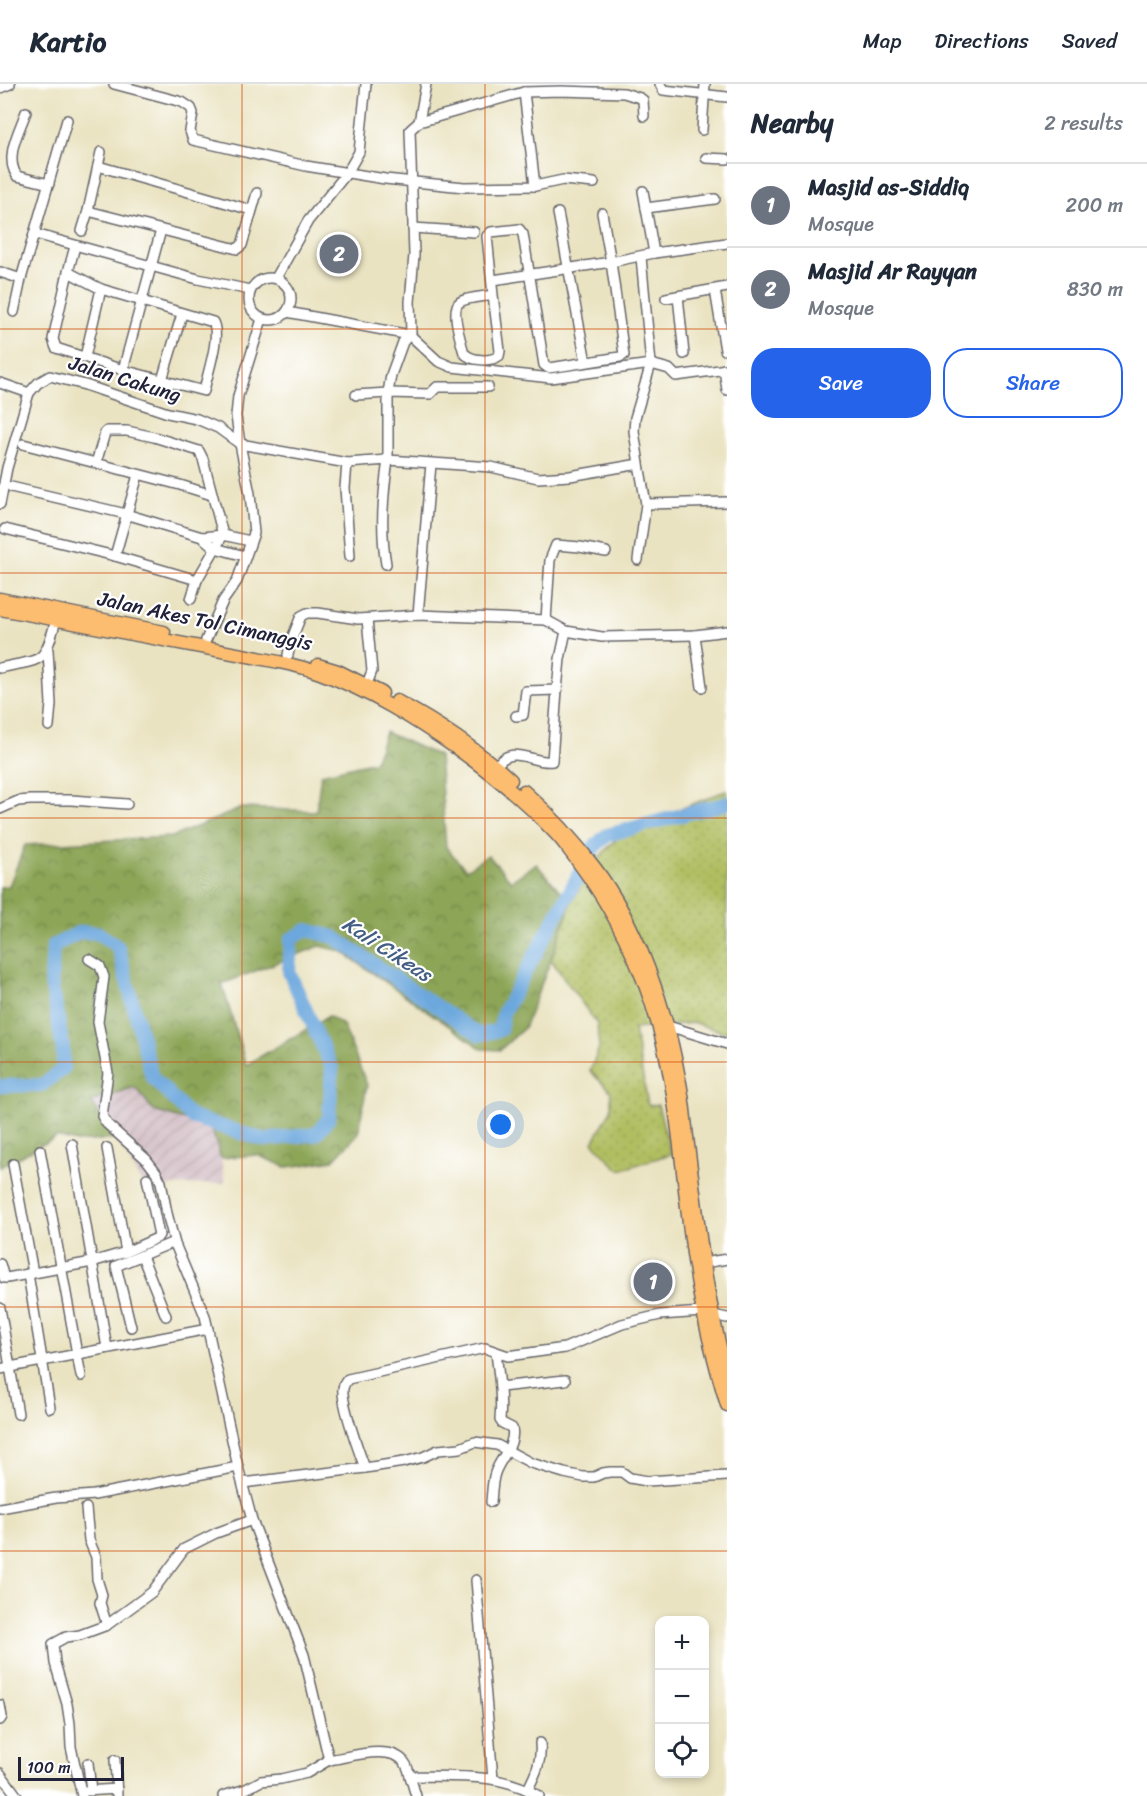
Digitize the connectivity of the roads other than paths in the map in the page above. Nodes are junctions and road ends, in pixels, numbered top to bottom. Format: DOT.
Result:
graph roads {
  1 [pos="10,84"];
  2 [pos="114,84"];
  3 [pos="366,84"];
  4 [pos="426,84"];
  5 [pos="660,84"];
  6 [pos="705,84"];
  7 [pos="0,88"];
  8 [pos="625,89"];
  9 [pos="524,92"];
  10 [pos="704,94"];
  11 [pos="727,97"];
  12 [pos="26,112"];
  13 [pos="644,116"];
  14 [pos="67,120"];
  15 [pos="419,122"];
  16 [pos="702,130"];
  17 [pos="101,152"];
  18 [pos="706,158"];
  19 [pos="727,159"];
  20 [pos="98,166"];
  21 [pos="347,173"];
  22 [pos="412,181"];
  23 [pos="594,183"];
  24 [pos="49,184"];
  25 [pos="535,186"];
  26 [pos="643,191"];
  27 [pos="257,193"];
  28 [pos="715,198"];
  29 [pos="645,208"];
  30 [pos="251,210"];
  31 [pos="88,211"];
  32 [pos="558,213"];
  33 [pos="602,213"];
  34 [pos="413,228"];
  35 [pos="161,230"];
  36 [pos="82,231"];
  37 [pos="474,232"];
  38 [pos="35,234"];
  39 [pos="727,243"];
  40 [pos="74,250"];
  41 [pos="654,253"];
  42 [pos="641,257"];
  43 [pos="611,262"];
  44 [pos="151,266"];
  45 [pos="569,269"];
  46 [pos="68,272"];
  47 [pos="0,273"];
  48 [pos="529,274"];
  49 [pos="276,278"];
  50 [pos="21,279"];
  51 [pos="493,280"];
  52 [pos="727,287"];
  53 [pos="101,289"];
  54 [pos="250,290"];
  55 [pos="715,290"];
  56 [pos="493,295"];
  57 [pos="678,296"];
  58 [pos="666,298"];
  59 [pos="142,303"];
  60 [pos="14,312"];
  61 [pos="287,312"];
  62 [pos="182,314"];
  63 [pos="262,319"];
  64 [pos="411,335"];
  65 [pos="724,350"];
  66 [pos="684,354"];
  67 [pos="85,357"];
  68 [pos="586,362"];
  69 [pos="651,364"];
  70 [pos="123,369"];
  71 [pos="725,369"];
  72 [pos="162,380"];
  73 [pos="0,382"];
  74 [pos="488,387"];
  75 [pos="727,390"];
  76 [pos="29,393"];
  77 [pos="388,393"];
  78 [pos="356,395"];
  79 [pos="237,419"];
  80 [pos="218,428"];
  81 [pos="23,444"];
  82 [pos="240,444"];
  83 [pos="388,460"];
  84 [pos="346,462"];
  85 [pos="96,463"];
  86 [pos="431,464"];
  87 [pos="639,464"];
  88 [pos="4,467"];
  89 [pos="138,475"];
  90 [pos="11,487"];
  91 [pos="212,495"];
  92 [pos="727,502"];
  93 [pos="0,504"];
  94 [pos="646,504"];
  95 [pos="126,514"];
  96 [pos="5,530"];
  97 [pos="223,535"];
  98 [pos="202,537"];
  99 [pos="250,541"];
  100 [pos="214,549"];
  101 [pos="606,552"];
  102 [pos="115,556"];
  103 [pos="245,556"];
  104 [pos="350,556"];
  105 [pos="638,560"];
  106 [pos="386,564"];
  107 [pos="197,580"];
  108 [pos="0,599"];
  109 [pos="191,599"];
  110 [pos="0,609"];
  111 [pos="418,615"];
  112 [pos="367,619"];
  113 [pos="56,620"];
  114 [pos="546,620"];
  115 [pos="566,631"];
  116 [pos="727,631"];
  117 [pos="695,635"];
  118 [pos="206,640"];
  119 [pos="48,648"];
  120 [pos="288,655"];
  121 [pos="0,668"];
  122 [pos="702,687"];
  123 [pos="372,690"];
  124 [pos="557,690"];
  125 [pos="516,716"];
  126 [pos="49,726"];
  127 [pos="496,766"];
  128 [pos="127,804"];
  129 [pos="0,808"];
  130 [pos="563,836"];
  131 [pos="607,895"];
  132 [pos="89,959"];
  133 [pos="668,1026"];
  134 [pos="727,1044"];
  135 [pos="72,1144"];
  136 [pos="107,1148"];
  137 [pos="40,1150"];
  138 [pos="13,1164"];
  139 [pos="147,1178"];
  140 [pos="174,1242"];
  141 [pos="126,1252"];
  142 [pos="142,1256"];
  143 [pos="727,1259"];
  144 [pos="93,1262"];
  145 [pos="0,1264"];
  146 [pos="60,1268"];
  147 [pos="701,1268"];
  148 [pos="30,1274"];
  149 [pos="0,1308"];
  150 [pos="708,1313"];
  151 [pos="166,1317"];
  152 [pos="727,1318"];
  153 [pos="131,1327"];
  154 [pos="208,1329"];
  155 [pos="107,1348"];
  156 [pos="496,1353"];
  157 [pos="77,1355"];
  158 [pos="42,1362"];
  159 [pos="726,1367"];
  160 [pos="4,1368"];
  161 [pos="81,1376"];
  162 [pos="565,1380"];
  163 [pos="500,1387"];
  164 [pos="727,1406"];
  165 [pos="50,1408"];
  166 [pos="18,1414"];
  167 [pos="508,1450"];
  168 [pos="238,1467"];
  169 [pos="364,1468"];
  170 [pos="727,1476"];
  171 [pos="243,1482"];
  172 [pos="491,1502"];
  173 [pos="0,1508"];
  174 [pos="86,1508"];
  175 [pos="252,1520"];
  176 [pos="476,1580"];
  177 [pos="107,1625"];
  178 [pos="540,1743"];
  179 [pos="115,1760"];
  180 [pos="329,1760"];
  181 [pos="88,1763"];
  182 [pos="0,1773"];
  183 [pos="411,1776"];
  184 [pos="493,1779"];
  185 [pos="528,1789"];
  186 [pos="117,1792"];
  187 [pos="86,1793"];
  188 [pos="16,1796"];
  189 [pos="223,1796"];
  190 [pos="416,1796"];
  191 [pos="539,1796"];
  1 -- 7 [label="street"];
  2 -- 21 [label="street"];
  3 -- 21 [label="street"];
  4 -- 15 [label="street"];
  5 -- 10 [label="street"];
  6 -- 10 [label="street"];
  8 -- 9 [label="street"];
  8 -- 13 [label="street"];
  9 -- 15 [label="street"];
  9 -- 25 [label="street"];
  10 -- 11 [label="street"];
  10 -- 16 [label="street"];
  12 -- 24 [label="street"];
  14 -- 24 [label="street"];
  15 -- 22 [label="street"];
  17 -- 20 [label="street"];
  18 -- 19 [label="street"];
  20 -- 30 [label="street"];
  20 -- 31 [label="street"];
  21 -- 22 [label="street"];
  21 -- 49 [label="street"];
  22 -- 25 [label="street"];
  22 -- 34 [label="street"];
  23 -- 25 [label="street"];
  24 -- 38 [label="street"];
  26 -- 29 [label="street"];
  27 -- 30 [label="street"];
  28 -- 29 [label="street"];
  29 -- 41 [label="street"];
  30 -- 35 [label="street"];
  31 -- 35 [label="street"];
  31 -- 36 [label="street"];
  32 -- 45 [label="street"];
  33 -- 43 [label="street"];
  34 -- 37 [label="street"];
  34 -- 64 [label="street"];
  35 -- 44 [label="street"];
  38 -- 44 [label="street"];
  38 -- 50 [label="street"];
  39 -- 41 [label="street"];
  40 -- 46 [label="street"];
  41 -- 42 [label="street"];
  42 -- 43 [label="street"];
  42 -- 69 [label="street"];
  43 -- 45 [label="street"];
  43 -- 68 [label="street"];
  44 -- 54 [label="street"];
  44 -- 59 [label="street"];
  45 -- 48 [label="street"];
  45 -- 68 [label="street"];
  46 -- 53 [label="street"];
  46 -- 67 [label="street"];
  47 -- 50 [label="street"];
  48 -- 51 [label="street"];
  48 -- 51 [label="street"];
  48 -- 68 [label="street"];
  49 -- 54 [label="street"];
  49 -- 61 [label="street"];
  50 -- 60 [label="street"];
  51 -- 56 [label="street"];
  52 -- 55 [label="street"];
  53 -- 59 [label="street"];
  53 -- 67 [label="street"];
  54 -- 63 [label="street"];
  55 -- 57 [label="street"];
  55 -- 65 [label="street"];
  56 -- 56 [label="street"];
  57 -- 58 [label="street"];
  57 -- 66 [label="street"];
  59 -- 62 [label="street"];
  59 -- 70 [label="street"];
  61 -- 63 [label="street"];
  61 -- 64 [label="street"];
  62 -- 72 [label="street"];
  62 -- 72 [label="street"];
  63 -- 79 [label="street"];
  64 -- 69 [label="street"];
  64 -- 77 [label="street"];
  67 -- 70 [label="street"];
  69 -- 71 [label="street"];
  69 -- 87 [label="street"];
  70 -- 72 [label="street"];
  71 -- 75 [label="street"];
  73 -- 76 [label="street"];
  74 -- 77 [label="street"];
  76 -- 80 [label="street, Jalan Cakung"];
  76 -- 88 [label="street"];
  77 -- 78 [label="street"];
  77 -- 83 [label="street"];
  79 -- 80 [label="street"];
  79 -- 82 [label="street"];
  80 -- 82 [label="street, Jalan Cakung"];
  81 -- 85 [label="street"];
  82 -- 84 [label="street"];
  82 -- 99 [label="street"];
  83 -- 84 [label="street"];
  83 -- 86 [label="street"];
  83 -- 106 [label="street"];
  84 -- 104 [label="street"];
  85 -- 89 [label="street"];
  85 -- 91 [label="street"];
  86 -- 87 [label="street"];
  86 -- 111 [label="street"];
  87 -- 94 [label="street"];
  88 -- 93 [label="street"];
  89 -- 91 [label="street"];
  89 -- 95 [label="street"];
  90 -- 95 [label="street"];
  91 -- 97 [label="street"];
  92 -- 94 [label="street"];
  94 -- 105 [label="street"];
  95 -- 98 [label="street"];
  95 -- 102 [label="street"];
  96 -- 102 [label="street"];
  97 -- 98 [label="street"];
  97 -- 99 [label="street"];
  97 -- 100 [label="street"];
  98 -- 100 [label="street"];
  99 -- 103 [label="street"];
  100 -- 103 [label="street"];
  100 -- 107 [label="street"];
  101 -- 114 [label="street"];
  102 -- 107 [label="street"];
  103 -- 118 [label="street"];
  107 -- 109 [label="street"];
  108 -- 118 [label="main road, Jalan Akes Tol Cimanggis"];
  110 -- 113 [label="main road, Jalan Akes Tol Cimanggis"];
  111 -- 112 [label="street"];
  111 -- 114 [label="street"];
  112 -- 120 [label="street"];
  112 -- 123 [label="street"];
  113 -- 119 [label="street"];
  113 -- 123 [label="main road, Jalan Akes Tol Cimanggis"];
  114 -- 115 [label="street"];
  115 -- 117 [label="street"];
  115 -- 124 [label="street"];
  116 -- 117 [label="street"];
  117 -- 122 [label="street"];
  118 -- 120 [label="main road, Jalan Akes Tol Cimanggis"];
  119 -- 121 [label="street"];
  119 -- 126 [label="street"];
  120 -- 123 [label="main road, Jalan Akes Tol Cimanggis"];
  123 -- 127 [label="main road, Jalan Akes Tol Cimanggis"];
  123 -- 130 [label="main road, Jalan Akes Tol Cimanggis"];
  124 -- 125 [label="street"];
  124 -- 127 [label="street"];
  127 -- 130 [label="main road, Jalan Akes Tol Cimanggis"];
  128 -- 129 [label="street"];
  130 -- 131 [label="main road, Jalan Akes Tol Cimanggis"];
  131 -- 133 [label="main road, Jalan Akes Tol Cimanggis"];
  131 -- 147 [label="main road"];
  132 -- 140 [label="street"];
  133 -- 134 [label="street"];
  133 -- 147 [label="main road, Jalan Akes Tol Cimanggis"];
  135 -- 144 [label="street"];
  136 -- 141 [label="street"];
  137 -- 146 [label="street"];
  138 -- 148 [label="street"];
  139 -- 141 [label="street"];
  140 -- 142 [label="street"];
  140 -- 154 [label="street"];
  141 -- 144 [label="street"];
  142 -- 151 [label="street"];
  142 -- 153 [label="street"];
  143 -- 147 [label="street"];
  144 -- 146 [label="street"];
  144 -- 155 [label="street"];
  145 -- 148 [label="street"];
  146 -- 148 [label="street"];
  146 -- 157 [label="street"];
  147 -- 150 [label="main road"];
  148 -- 158 [label="street"];
  149 -- 160 [label="street"];
  150 -- 152 [label="street"];
  150 -- 156 [label="street"];
  150 -- 159 [label="main road"];
  150 -- 164 [label="main road"];
  154 -- 155 [label="street"];
  154 -- 168 [label="street"];
  155 -- 157 [label="street"];
  156 -- 163 [label="street"];
  156 -- 169 [label="street"];
  157 -- 158 [label="street"];
  157 -- 161 [label="street"];
  158 -- 160 [label="street"];
  158 -- 165 [label="street"];
  160 -- 166 [label="street"];
  162 -- 163 [label="street"];
  163 -- 167 [label="street"];
  167 -- 169 [label="street"];
  167 -- 170 [label="street"];
  167 -- 172 [label="street"];
  168 -- 171 [label="street"];
  168 -- 173 [label="street"];
  169 -- 171 [label="street"];
  171 -- 175 [label="street"];
  174 -- 177 [label="street"];
  175 -- 177 [label="street"];
  175 -- 180 [label="street"];
  176 -- 184 [label="street"];
  177 -- 187 [label="street"];
  178 -- 185 [label="street"];
  179 -- 186 [label="street"];
  180 -- 183 [label="street"];
  180 -- 189 [label="street"];
  181 -- 187 [label="street"];
  182 -- 188 [label="street"];
  183 -- 184 [label="street"];
  183 -- 190 [label="street"];
  184 -- 185 [label="street"];
  185 -- 191 [label="street"];
  186 -- 187 [label="street"];
}
